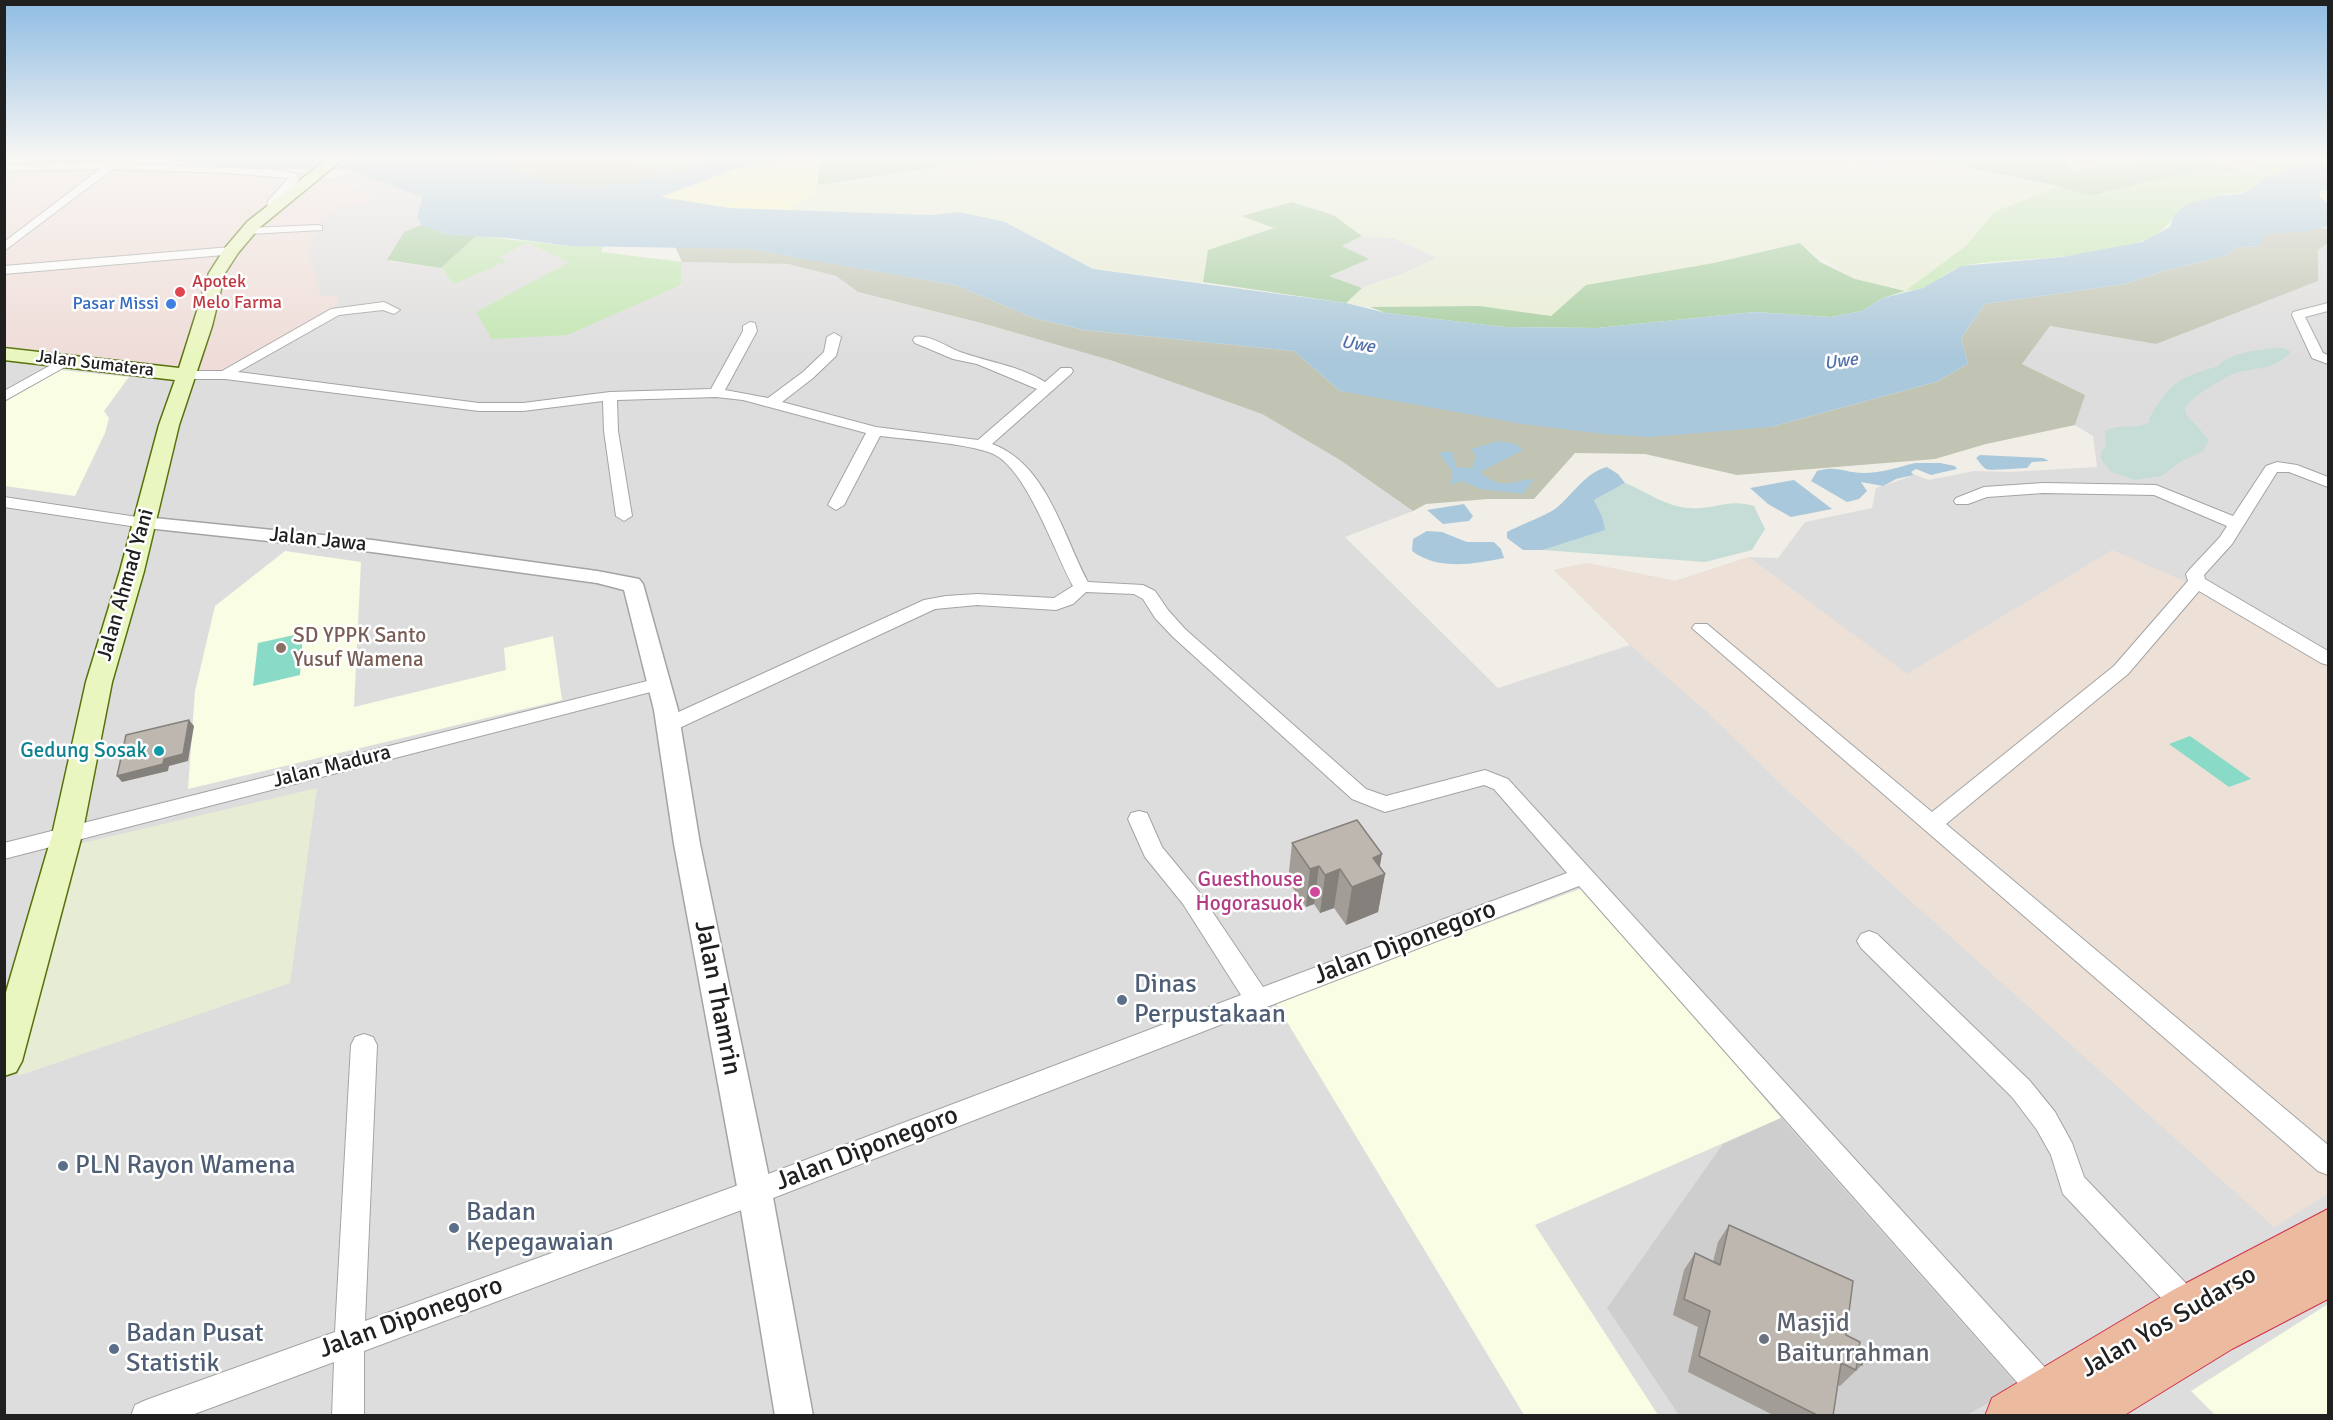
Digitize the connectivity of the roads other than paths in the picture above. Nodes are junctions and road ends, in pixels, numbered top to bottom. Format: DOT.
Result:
graph roads {
  1 [pos="34,225"];
  2 [pos="255,225"];
  3 [pos="318,228"];
  4 [pos="249,231"];
  5 [pos="4,248"];
  6 [pos="231,252"];
  7 [pos="4,270"];
  8 [pos="2328,306"];
  9 [pos="394,310"];
  10 [pos="750,326"];
  11 [pos="834,338"];
  12 [pos="920,340"];
  13 [pos="4,354"];
  14 [pos="2323,357"];
  15 [pos="67,360"];
  16 [pos="1066,371"];
  17 [pos="186,375"];
  18 [pos="225,375"];
  19 [pos="1044,388"];
  20 [pos="716,393"];
  21 [pos="610,396"];
  22 [pos="4,397"];
  23 [pos="771,403"];
  24 [pos="875,431"];
  25 [pos="981,445"];
  26 [pos="2328,482"];
  27 [pos="1962,501"];
  28 [pos="4,502"];
  29 [pos="836,505"];
  30 [pos="624,516"];
  31 [pos="144,523"];
  32 [pos="2235,523"];
  33 [pos="2197,582"];
  34 [pos="631,584"];
  35 [pos="1082,587"];
  36 [pos="1701,628"];
  37 [pos="2328,659"];
  38 [pos="659,684"];
  39 [pos="668,724"];
  40 [pos="1139,819"];
  41 [pos="1933,824"];
  42 [pos="67,835"];
  43 [pos="4,851"];
  44 [pos="1585,875"];
  45 [pos="1869,941"];
  46 [pos="1257,999"];
  47 [pos="364,1045"];
  48 [pos="4,1061"];
  49 [pos="2328,1162"];
  50 [pos="755,1192"];
  51 [pos="2328,1231"];
  52 [pos="2328,1274"];
  53 [pos="2202,1319"];
  54 [pos="349,1340"];
  55 [pos="2049,1410"];
  56 [pos="146,1416"];
  57 [pos="348,1416"];
  58 [pos="794,1416"];
  1 -- 5 [label="street"];
  2 -- 4 [label="main road, Jalan Ahmad Yani"];
  3 -- 4 [label="street"];
  4 -- 6 [label="main road, Jalan Ahmad Yani"];
  6 -- 7 [label="street"];
  6 -- 17 [label="main road, Jalan Ahmad Yani"];
  8 -- 14 [label="street"];
  9 -- 18 [label="street"];
  10 -- 20 [label="street"];
  11 -- 23 [label="street"];
  12 -- 19 [label="street"];
  13 -- 15 [label="main road, Jalan Sumatera"];
  15 -- 17 [label="main road, Jalan Sumatera"];
  15 -- 22 [label="street"];
  16 -- 19 [label="street"];
  17 -- 18 [label="street"];
  17 -- 31 [label="main road, Jalan Ahmad Yani"];
  18 -- 21 [label="street"];
  19 -- 25 [label="street"];
  20 -- 21 [label="street"];
  20 -- 23 [label="street"];
  21 -- 30 [label="street"];
  23 -- 24 [label="street"];
  24 -- 25 [label="street"];
  24 -- 29 [label="street"];
  25 -- 35 [label="street"];
  26 -- 32 [label="street"];
  27 -- 32 [label="street"];
  28 -- 31 [label="street, Jalan Jawa"];
  31 -- 34 [label="street, Jalan Jawa"];
  31 -- 42 [label="main road, Jalan Ahmad Yani"];
  32 -- 33 [label="street"];
  33 -- 37 [label="street"];
  33 -- 41 [label="street"];
  34 -- 38 [label="street, Jalan Thamrin"];
  35 -- 39 [label="street"];
  35 -- 44 [label="street"];
  36 -- 41 [label="street"];
  38 -- 39 [label="street, Jalan Thamrin"];
  38 -- 42 [label="street, Jalan Madura"];
  39 -- 50 [label="street, Jalan Thamrin"];
  40 -- 46 [label="street"];
  41 -- 49 [label="street"];
  42 -- 43 [label="street, Jalan Madura"];
  42 -- 48 [label="main road, Jalan Ahmad Yani"];
  44 -- 46 [label="street, Jalan Diponegoro"];
  44 -- 55 [label="street"];
  45 -- 53 [label="street"];
  46 -- 50 [label="street, Jalan Diponegoro"];
  47 -- 54 [label="street"];
  50 -- 54 [label="street, Jalan Diponegoro"];
  50 -- 58 [label="street, Jalan Thamrin"];
  51 -- 53 [label="highway, Jalan Yos Sudarso"];
  52 -- 53 [label="highway, Jalan Yos Sudarso"];
  53 -- 55 [label="highway, Jalan Yos Sudarso"];
  54 -- 56 [label="street, Jalan Diponegoro"];
  54 -- 57 [label="street"];
}
